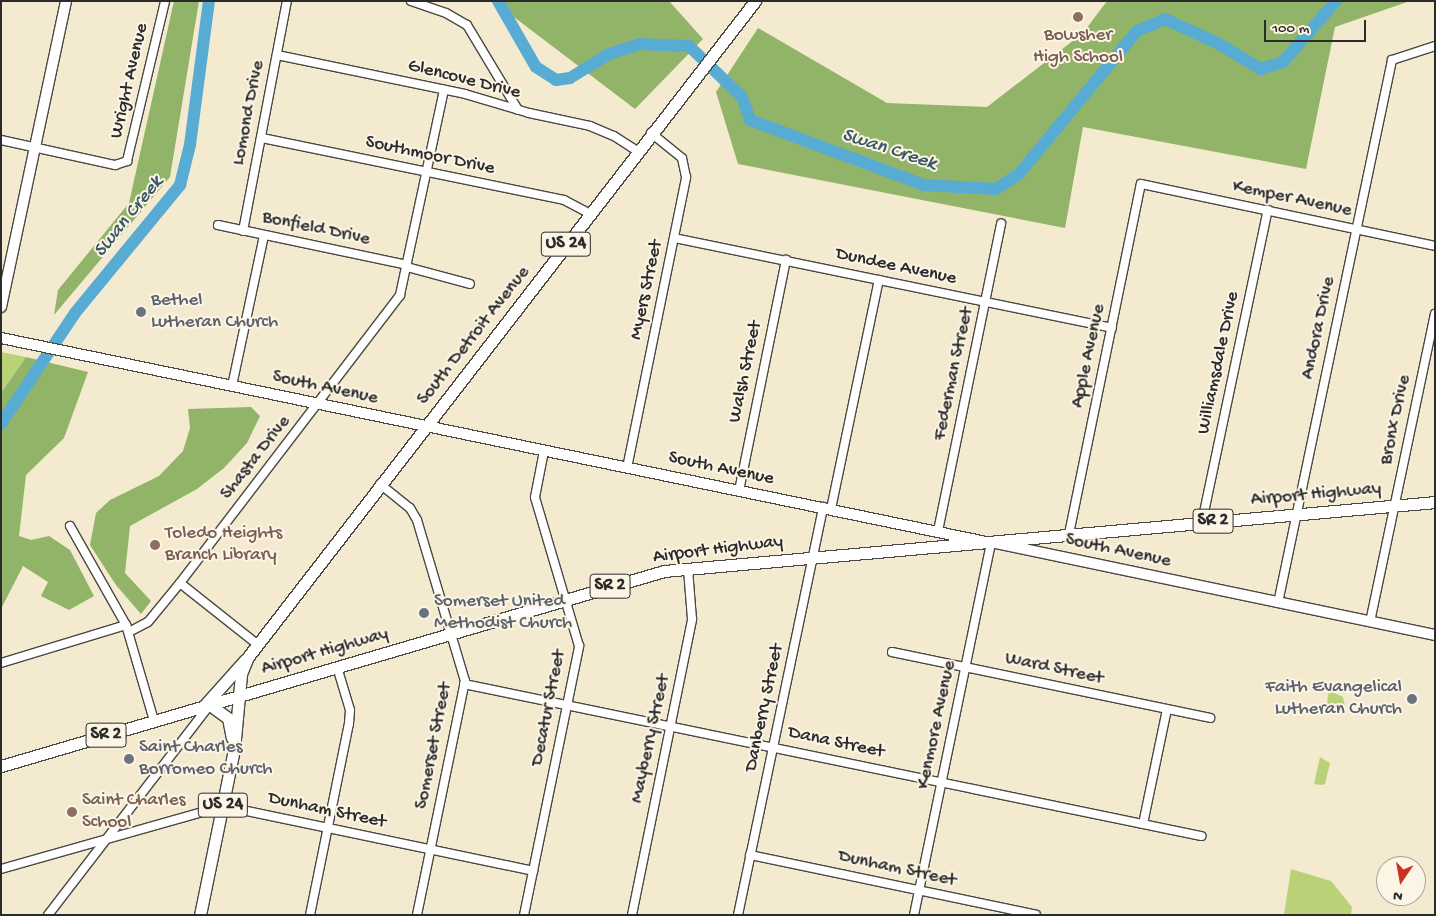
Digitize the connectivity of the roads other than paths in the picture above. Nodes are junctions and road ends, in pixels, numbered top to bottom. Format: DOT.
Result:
graph roads {
  1 [pos="66,1"];
  2 [pos="165,1"];
  3 [pos="287,1"];
  4 [pos="411,1"];
  5 [pos="755,1"];
  6 [pos="1435,46"];
  7 [pos="277,55"];
  8 [pos="444,90"];
  9 [pos="518,110"];
  10 [pos="651,133"];
  11 [pos="262,138"];
  12 [pos="1,140"];
  13 [pos="35,147"];
  14 [pos="637,151"];
  15 [pos="426,173"];
  16 [pos="1142,184"];
  17 [pos="1268,210"];
  18 [pos="590,214"];
  19 [pos="1001,223"];
  20 [pos="218,225"];
  21 [pos="1356,229"];
  22 [pos="243,231"];
  23 [pos="264,235"];
  24 [pos="674,238"];
  25 [pos="1435,246"];
  26 [pos="786,260"];
  27 [pos="407,266"];
  28 [pos="879,280"];
  29 [pos="470,284"];
  30 [pos="986,302"];
  31 [pos="1,308"];
  32 [pos="1435,314"];
  33 [pos="1112,328"];
  34 [pos="4,338"];
  35 [pos="232,386"];
  36 [pos="318,404"];
  37 [pos="426,427"];
  38 [pos="544,451"];
  39 [pos="627,468"];
  40 [pos="380,484"];
  41 [pos="739,491"];
  42 [pos="1435,502"];
  43 [pos="1394,506"];
  44 [pos="827,508"];
  45 [pos="1296,514"];
  46 [pos="1202,522"];
  47 [pos="70,526"];
  48 [pos="938,532"];
  49 [pos="1070,534"];
  50 [pos="991,543"];
  51 [pos="812,557"];
  52 [pos="688,569"];
  53 [pos="180,582"];
  54 [pos="565,599"];
  55 [pos="1278,603"];
  56 [pos="1370,622"];
  57 [pos="128,628"];
  58 [pos="452,634"];
  59 [pos="1435,635"];
  60 [pos="257,644"];
  61 [pos="892,652"];
  62 [pos="248,657"];
  63 [pos="1,663"];
  64 [pos="337,667"];
  65 [pos="965,667"];
  66 [pos="464,684"];
  67 [pos="241,695"];
  68 [pos="567,704"];
  69 [pos="206,706"];
  70 [pos="1167,709"];
  71 [pos="1210,718"];
  72 [pos="154,721"];
  73 [pos="670,726"];
  74 [pos="773,747"];
  75 [pos="234,750"];
  76 [pos="1,766"];
  77 [pos="942,782"];
  78 [pos="223,806"];
  79 [pos="1143,824"];
  80 [pos="328,828"];
  81 [pos="1201,836"];
  82 [pos="107,838"];
  83 [pos="431,850"];
  84 [pos="750,855"];
  85 [pos="1,869"];
  86 [pos="533,870"];
  87 [pos="919,890"];
  88 [pos="48,915"];
  89 [pos="200,915"];
  90 [pos="310,915"];
  91 [pos="417,915"];
  92 [pos="524,915"];
  93 [pos="632,915"];
  94 [pos="738,915"];
  95 [pos="914,915"];
  96 [pos="1036,915"];
  1 -- 13 [label="street"];
  2 -- 13 [label="street, Wright Avenue"];
  3 -- 7 [label="street, Lomond Drive"];
  4 -- 9 [label="street"];
  5 -- 10 [label="main road, South Detroit Avenue / US 24"];
  6 -- 21 [label="street, Andora Drive"];
  7 -- 8 [label="street, Glencove Drive"];
  7 -- 11 [label="street, Lomond Drive"];
  8 -- 9 [label="street, Glencove Drive"];
  8 -- 15 [label="street, Shasta Drive"];
  9 -- 14 [label="street, Glencove Drive"];
  10 -- 14 [label="main road, South Detroit Avenue / US 24"];
  10 -- 24 [label="street, Myers Street"];
  11 -- 15 [label="street, Southmoor Drive"];
  11 -- 22 [label="street, Lomond Drive"];
  12 -- 13 [label="street"];
  13 -- 31 [label="street"];
  14 -- 18 [label="main road, South Detroit Avenue / US 24"];
  15 -- 18 [label="street, Southmoor Drive"];
  15 -- 27 [label="street, Shasta Drive"];
  16 -- 17 [label="street, Kemper Avenue"];
  16 -- 33 [label="street, Apple Avenue"];
  17 -- 21 [label="street, Kemper Avenue"];
  17 -- 46 [label="street, Williamsdale Drive"];
  18 -- 37 [label="main road, South Detroit Avenue / US 24"];
  19 -- 30 [label="street, Federman Street"];
  20 -- 22 [label="street, Bonfield Drive"];
  21 -- 25 [label="street, Kemper Avenue"];
  21 -- 45 [label="street, Andora Drive"];
  22 -- 23 [label="street, Bonfield Drive"];
  23 -- 27 [label="street, Bonfield Drive"];
  23 -- 35 [label="street"];
  24 -- 26 [label="street, Dundee Avenue"];
  24 -- 39 [label="street, Myers Street"];
  26 -- 28 [label="street, Dundee Avenue"];
  26 -- 41 [label="street, Walsh Street"];
  27 -- 29 [label="street, Bonfield Drive"];
  27 -- 36 [label="street, Shasta Drive"];
  28 -- 30 [label="street, Dundee Avenue"];
  28 -- 44 [label="street, Danberry Street"];
  30 -- 33 [label="street, Dundee Avenue"];
  30 -- 48 [label="street, Federman Street"];
  32 -- 43 [label="street, Bronx Drive"];
  33 -- 49 [label="street, Apple Avenue"];
  34 -- 35 [label="street, South Avenue"];
  35 -- 36 [label="street, South Avenue"];
  36 -- 37 [label="street, South Avenue"];
  36 -- 53 [label="street, Shasta Drive"];
  37 -- 38 [label="street, South Avenue"];
  37 -- 40 [label="main road, South Detroit Avenue / US 24"];
  38 -- 39 [label="street, South Avenue"];
  38 -- 54 [label="street, Decatur Street"];
  39 -- 41 [label="street, South Avenue"];
  40 -- 58 [label="street, Somerset Street"];
  40 -- 60 [label="main road, South Detroit Avenue / US 24"];
  41 -- 44 [label="street, South Avenue"];
  42 -- 43 [label="main road, Airport Highway / SR 2"];
  43 -- 45 [label="main road, Airport Highway / SR 2"];
  43 -- 56 [label="street, Bronx Drive"];
  44 -- 48 [label="street, South Avenue"];
  44 -- 51 [label="street, Danberry Street"];
  45 -- 46 [label="main road, Airport Highway / SR 2"];
  45 -- 55 [label="street, Andora Drive"];
  46 -- 49 [label="main road, Airport Highway / SR 2"];
  47 -- 57 [label="street"];
  48 -- 50 [label="street, South Avenue"];
  49 -- 50 [label="main road, Airport Highway / SR 2"];
  50 -- 51 [label="main road, Airport Highway / SR 2"];
  50 -- 55 [label="street, South Avenue"];
  50 -- 65 [label="street, Kenmore Avenue"];
  51 -- 52 [label="main road, Airport Highway / SR 2"];
  51 -- 74 [label="street, Danberry Street"];
  52 -- 54 [label="main road, Airport Highway / SR 2"];
  52 -- 73 [label="street, Mayberry Street"];
  53 -- 57 [label="street, Shasta Drive"];
  53 -- 60 [label="street"];
  54 -- 58 [label="main road, Airport Highway / SR 2"];
  54 -- 68 [label="street, Decatur Street"];
  55 -- 56 [label="street, South Avenue"];
  56 -- 59 [label="street, South Avenue"];
  57 -- 63 [label="street, Shasta Drive"];
  57 -- 72 [label="street"];
  58 -- 64 [label="main road, Airport Highway / SR 2"];
  58 -- 66 [label="street, Somerset Street"];
  60 -- 62 [label="main road, US 24"];
  61 -- 65 [label="street, Ward Street"];
  62 -- 67 [label="main road, US 24"];
  62 -- 69 [label="main road"];
  64 -- 67 [label="main road, Airport Highway / SR 2"];
  64 -- 80 [label="street"];
  65 -- 70 [label="street, Ward Street"];
  65 -- 77 [label="street, Kenmore Avenue"];
  66 -- 68 [label="street, Dana Street"];
  66 -- 83 [label="street, Somerset Street"];
  67 -- 69 [label="main road, Airport Highway / SR 2"];
  67 -- 75 [label="main road, US 24"];
  68 -- 73 [label="street, Dana Street"];
  68 -- 86 [label="street, Decatur Street"];
  69 -- 72 [label="main road, Airport Highway / SR 2"];
  69 -- 75 [label="main road"];
  69 -- 82 [label="street"];
  70 -- 71 [label="street, Ward Street"];
  70 -- 79 [label="street"];
  72 -- 76 [label="main road, Airport Highway / SR 2"];
  73 -- 74 [label="street, Dana Street"];
  73 -- 93 [label="street, Mayberry Street"];
  74 -- 77 [label="street, Dana Street"];
  74 -- 84 [label="street, Danberry Street"];
  75 -- 78 [label="main road, US 24"];
  77 -- 79 [label="street, Dana Street"];
  77 -- 87 [label="street, Kenmore Avenue"];
  78 -- 80 [label="street, Dunham Street"];
  78 -- 82 [label="street, Dunham Street"];
  78 -- 89 [label="main road, US 24"];
  79 -- 81 [label="street, Dana Street"];
  80 -- 83 [label="street, Dunham Street"];
  80 -- 90 [label="street"];
  82 -- 85 [label="street, Dunham Street"];
  82 -- 88 [label="street"];
  83 -- 86 [label="street, Dunham Street"];
  83 -- 91 [label="street, Somerset Street"];
  84 -- 87 [label="street, Dunham Street"];
  84 -- 94 [label="street, Danberry Street"];
  86 -- 92 [label="street, Decatur Street"];
  87 -- 95 [label="street, Kenmore Avenue"];
  87 -- 96 [label="street, Dunham Street"];
}
